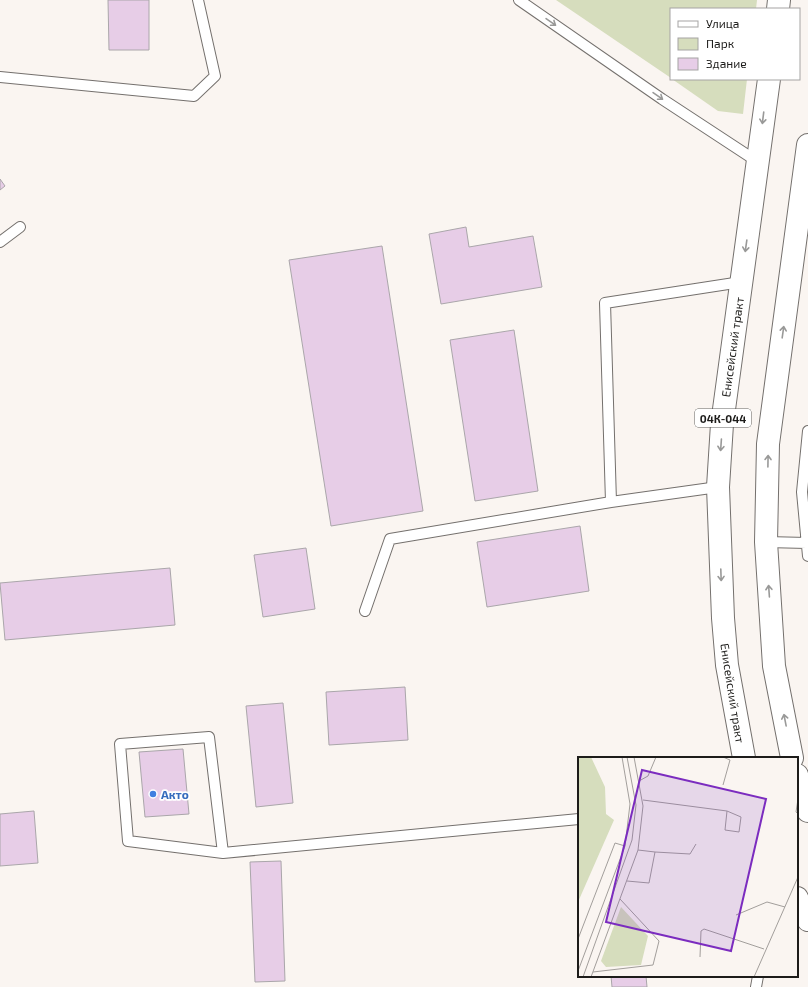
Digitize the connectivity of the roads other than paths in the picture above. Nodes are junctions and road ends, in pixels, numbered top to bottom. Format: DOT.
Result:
graph roads {
  1 [pos="198,0"];
  2 [pos="519,0"];
  3 [pos="0,77"];
  4 [pos="768,80"];
  5 [pos="808,145"];
  6 [pos="758,162"];
  7 [pos="20,228"];
  8 [pos="0,242"];
  9 [pos="741,282"];
  10 [pos="808,431"];
  11 [pos="718,487"];
  12 [pos="805,492"];
  13 [pos="611,502"];
  14 [pos="766,542"];
  15 [pos="807,543"];
  16 [pos="808,556"];
  17 [pos="365,611"];
  18 [pos="744,757"];
  19 [pos="792,757"];
  20 [pos="798,778"];
  21 [pos="808,811"];
  22 [pos="578,819"];
  23 [pos="223,853"];
  24 [pos="758,977"];
  25 [pos="756,987"];
  1 -- 3 [label="lane"];
  2 -- 6 [label="lane, one-way"];
  4 -- 6 [label="main road, Енисейский тракт / 04К-044, one-way"];
  14 -- 5 [label="main road, one-way"];
  6 -- 9 [label="main road, Енисейский тракт / 04К-044, one-way"];
  7 -- 8 [label="lane"];
  9 -- 11 [label="main road, Енисейский тракт / 04К-044, one-way"];
  9 -- 13 [label="lane"];
  10 -- 12 [label="lane"];
  11 -- 13 [label="lane"];
  11 -- 18 [label="main road, Енисейский тракт / 04К-044, one-way"];
  12 -- 15 [label="lane"];
  13 -- 17 [label="lane"];
  14 -- 15 [label="lane"];
  19 -- 14 [label="main road, one-way"];
  15 -- 16 [label="lane"];
  20 -- 21 [label="main road"];
  22 -- 23 [label="lane"];
  23 -- 23 [label="lane"];
  24 -- 25 [label="lane"];
}
